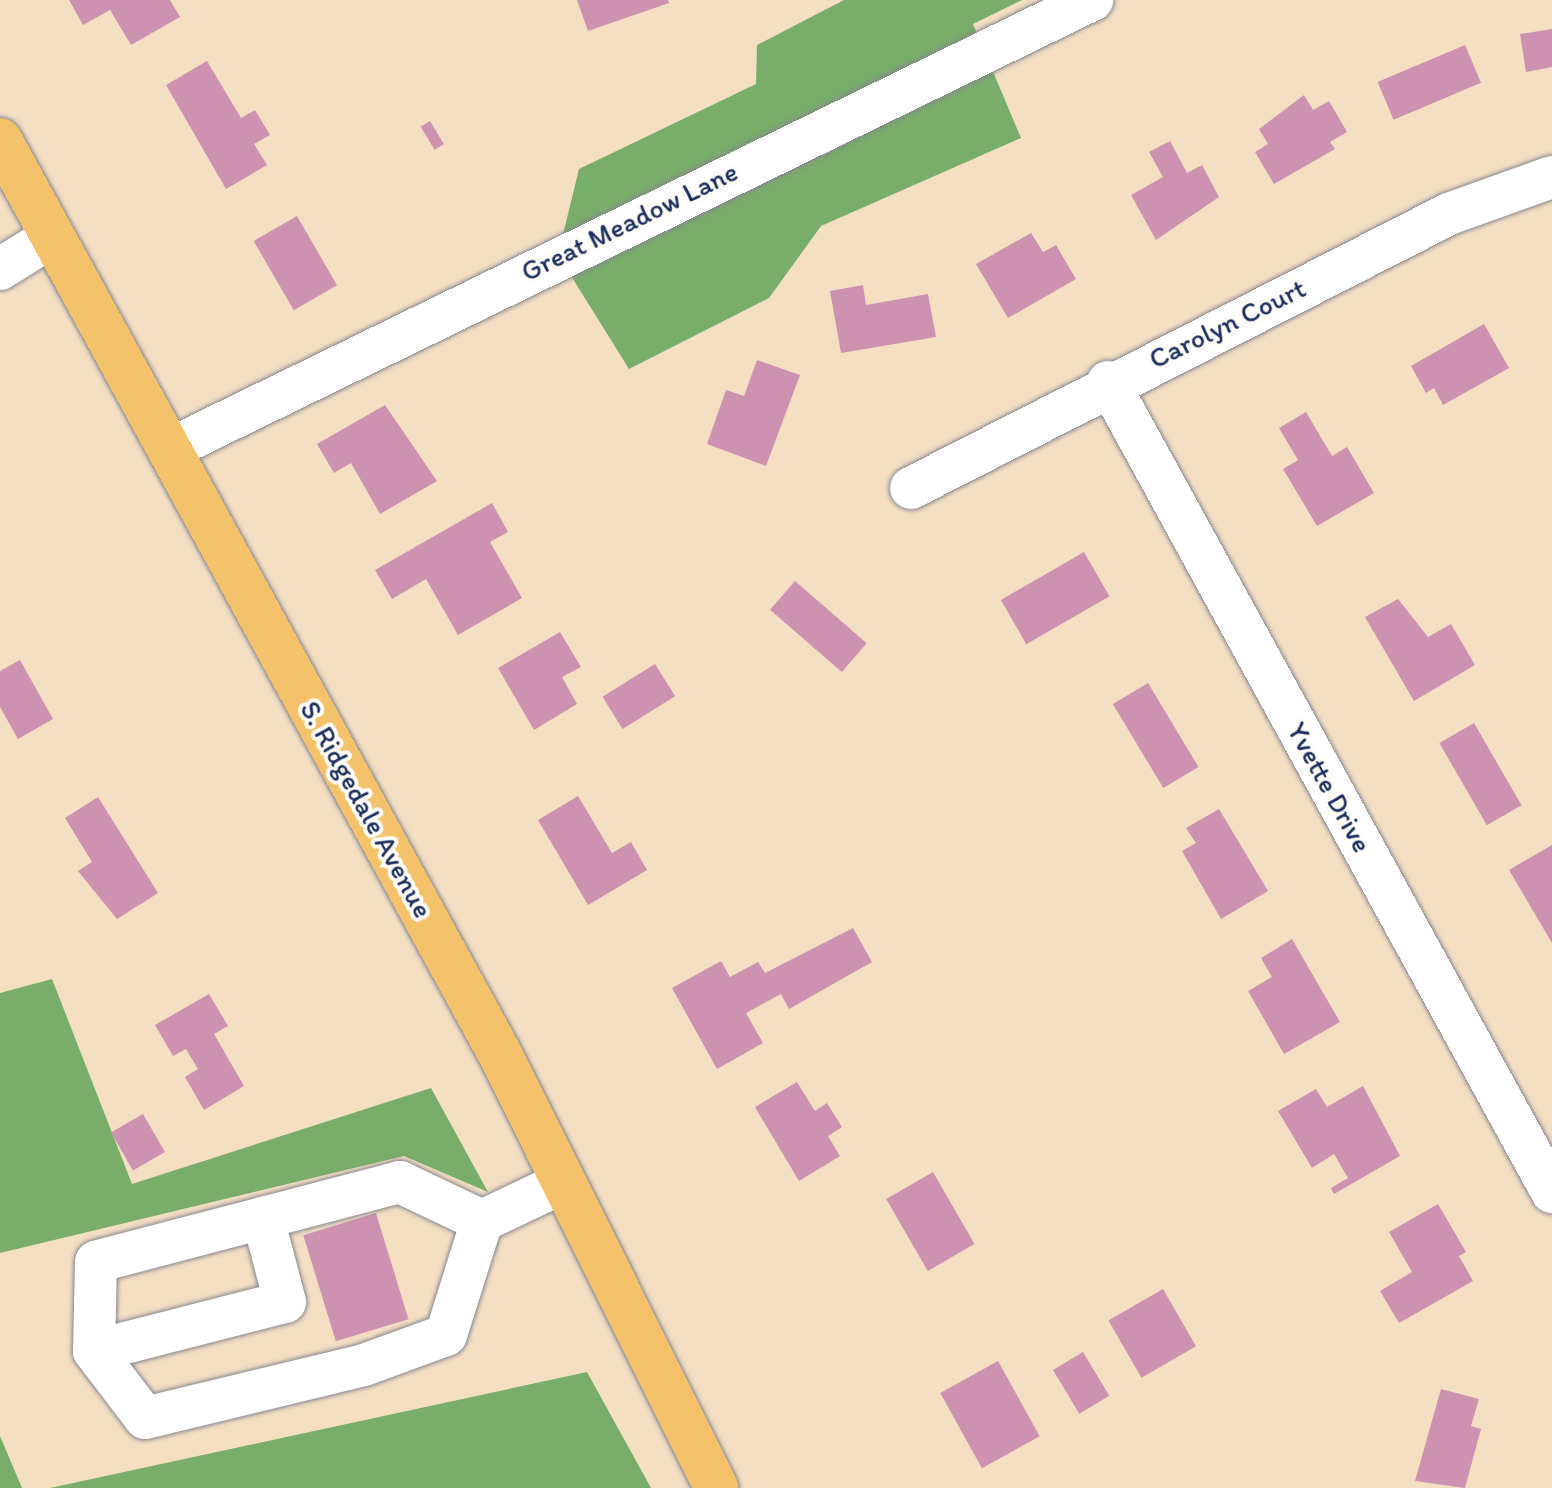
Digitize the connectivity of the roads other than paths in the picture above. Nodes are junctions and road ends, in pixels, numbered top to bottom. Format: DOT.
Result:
graph roads {
  1 [pos="1092,0"];
  2 [pos="0,140"];
  3 [pos="1552,177"];
  4 [pos="53,236"];
  5 [pos="0,269"];
  6 [pos="1108,382"];
  7 [pos="170,449"];
  8 [pos="911,488"];
  9 [pos="562,1183"];
  10 [pos="1552,1192"];
  11 [pos="263,1218"];
  12 [pos="482,1221"];
  13 [pos="94,1351"];
  14 [pos="716,1488"];
  1 -- 7 [label="street, Great Meadow Lane"];
  2 -- 4 [label="main road, S. Ridgedale Avenue"];
  3 -- 6 [label="street, Carolyn Court"];
  4 -- 5 [label="street"];
  4 -- 7 [label="main road, S. Ridgedale Avenue"];
  6 -- 8 [label="street, Carolyn Court"];
  6 -- 10 [label="street, Yvette Drive"];
  7 -- 9 [label="main road, S. Ridgedale Avenue"];
  9 -- 12 [label="street"];
  9 -- 14 [label="main road, S. Ridgedale Avenue"];
  11 -- 12 [label="street"];
  11 -- 13 [label="street"];
  11 -- 13 [label="street"];
  12 -- 13 [label="street"];
}
